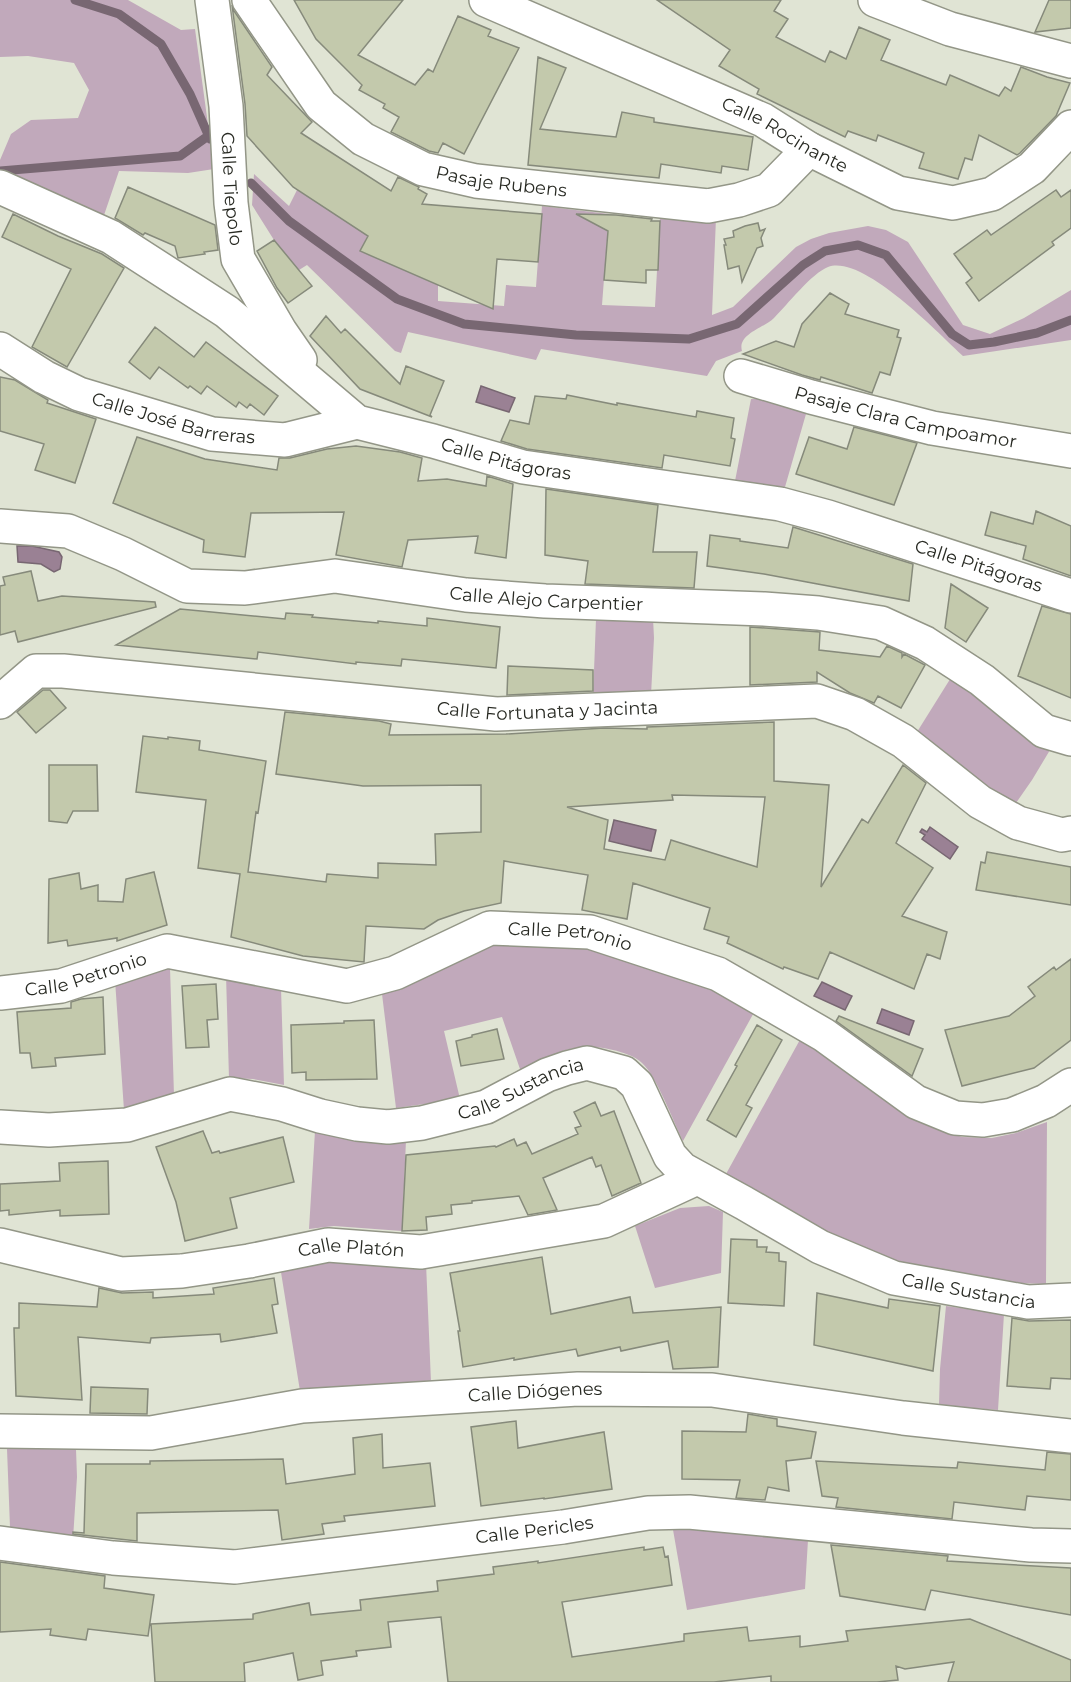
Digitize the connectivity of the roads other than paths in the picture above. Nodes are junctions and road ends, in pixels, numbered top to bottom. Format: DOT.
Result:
graph roads {
  1 [pos="212,0"];
  2 [pos="249,0"];
  3 [pos="486,0"];
  4 [pos="875,0"];
  5 [pos="1071,61"];
  6 [pos="1071,127"];
  7 [pos="809,149"];
  8 [pos="0,187"];
  9 [pos="0,349"];
  10 [pos="741,376"];
  11 [pos="322,391"];
  12 [pos="357,422"];
  13 [pos="1071,451"];
  14 [pos="0,526"];
  15 [pos="1071,596"];
  16 [pos="0,702"];
  17 [pos="1071,739"];
  18 [pos="1071,833"];
  19 [pos="0,993"];
  20 [pos="1071,1085"];
  21 [pos="0,1127"];
  22 [pos="696,1178"];
  23 [pos="0,1245"];
  24 [pos="1071,1300"];
  25 [pos="0,1431"];
  26 [pos="1071,1436"];
  27 [pos="0,1543"];
  28 [pos="1071,1546"];
  1 -- 11 [label="street, Calle Tiepolo"];
  2 -- 7 [label="street, Pasaje Rubens"];
  3 -- 7 [label="street, Calle Rocinante"];
  4 -- 5 [label="street"];
  6 -- 7 [label="street, Calle Rocinante"];
  8 -- 11 [label="street, Calle Pitágoras"];
  9 -- 12 [label="street, Calle José Barreras"];
  10 -- 13 [label="street, Pasaje Clara Campoamor"];
  11 -- 12 [label="street, Calle Pitágoras"];
  12 -- 15 [label="street, Calle Pitágoras"];
  14 -- 17 [label="street, Calle Alejo Carpentier"];
  16 -- 18 [label="street, Calle Fortunata y Jacinta"];
  19 -- 20 [label="street, Calle Petronio"];
  21 -- 22 [label="street, Calle Sustancia"];
  22 -- 23 [label="street, Calle Platón"];
  22 -- 24 [label="street, Calle Sustancia"];
  25 -- 26 [label="street, Calle Diógenes"];
  27 -- 28 [label="street, Calle Pericles"];
}
